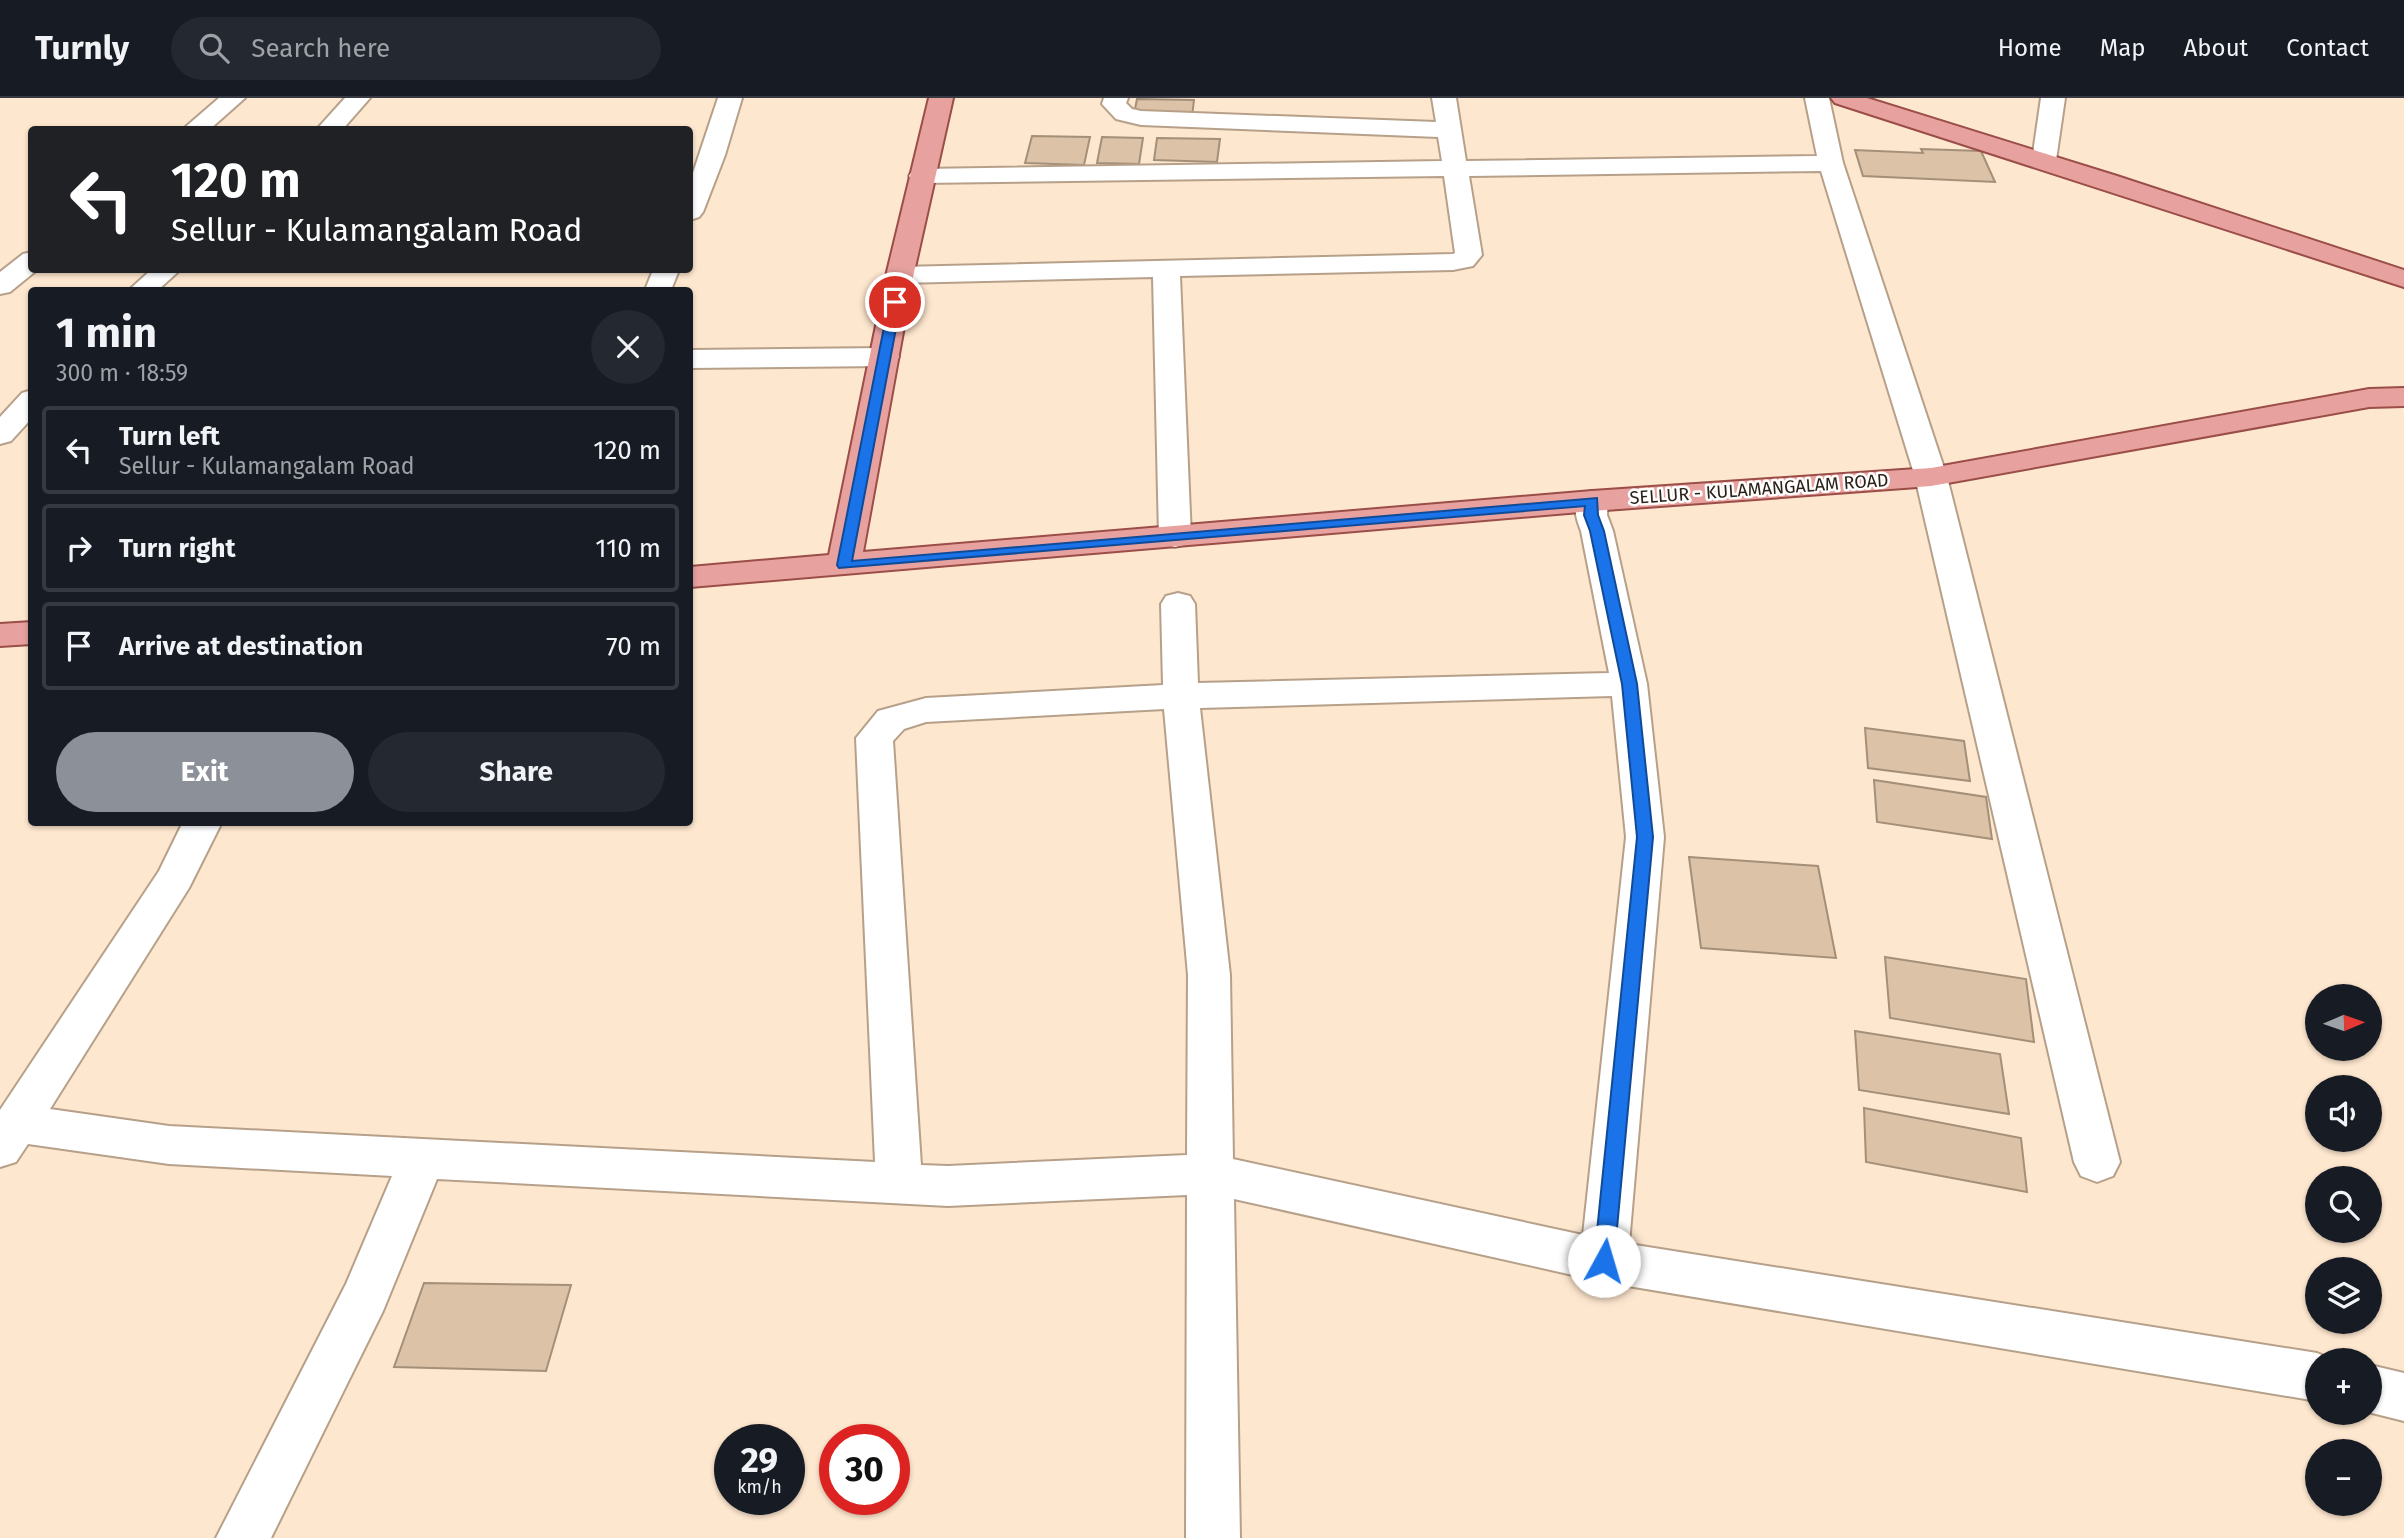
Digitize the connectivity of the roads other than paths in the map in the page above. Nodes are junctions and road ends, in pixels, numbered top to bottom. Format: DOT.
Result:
graph roads {
  1 [pos="233,98"];
  2 [pos="358,98"];
  3 [pos="730,98"];
  4 [pos="942,98"];
  5 [pos="1116,98"];
  6 [pos="1444,98"];
  7 [pos="1817,98"];
  8 [pos="1843,98"];
  9 [pos="2053,98"];
  10 [pos="199,126"];
  11 [pos="332,126"];
  12 [pos="1450,130"];
  13 [pos="2044,160"];
  14 [pos="1830,163"];
  15 [pos="1456,168"];
  16 [pos="921,176"];
  17 [pos="693,205"];
  18 [pos="28,263"];
  19 [pos="1166,269"];
  20 [pos="163,273"];
  21 [pos="900,275"];
  22 [pos="2404,279"];
  23 [pos="0,286"];
  24 [pos="146,287"];
  25 [pos="885,357"];
  26 [pos="693,359"];
  27 [pos="2404,397"];
  28 [pos="28,404"];
  29 [pos="0,435"];
  30 [pos="1931,477"];
  31 [pos="1593,516"];
  32 [pos="1175,537"];
  33 [pos="844,565"];
  34 [pos="693,577"];
  35 [pos="1178,604"];
  36 [pos="28,633"];
  37 [pos="0,635"];
  38 [pos="1629,684"];
  39 [pos="1181,696"];
  40 [pos="201,826"];
  41 [pos="8,1136"];
  42 [pos="423,1158"];
  43 [pos="2097,1162"];
  44 [pos="1210,1174"];
  45 [pos="898,1183"];
  46 [pos="1604,1261"];
  47 [pos="2305,1375"];
  48 [pos="2382,1392"];
  49 [pos="2404,1397"];
  50 [pos="1216,1537"];
  51 [pos="243,1538"];
  1 -- 10 [label="street"];
  2 -- 11 [label="street"];
  3 -- 17 [label="street"];
  4 -- 16 [label="main road"];
  5 -- 12 [label="street"];
  6 -- 12 [label="street"];
  7 -- 14 [label="street"];
  8 -- 13 [label="main road"];
  9 -- 13 [label="street"];
  12 -- 15 [label="street"];
  13 -- 22 [label="main road"];
  14 -- 15 [label="street"];
  14 -- 30 [label="street"];
  15 -- 16 [label="street"];
  15 -- 19 [label="street"];
  16 -- 21 [label="main road"];
  18 -- 23 [label="street"];
  19 -- 21 [label="street"];
  19 -- 32 [label="street"];
  20 -- 24 [label="street"];
  21 -- 25 [label="main road"];
  25 -- 26 [label="street"];
  25 -- 33 [label="main road"];
  27 -- 30 [label="main road, SELLUR - KULAMANGALAM ROAD"];
  28 -- 29 [label="street"];
  30 -- 31 [label="main road, SELLUR - KULAMANGALAM ROAD"];
  30 -- 43 [label="street"];
  31 -- 32 [label="main road, SELLUR - KULAMANGALAM ROAD"];
  31 -- 38 [label="street"];
  32 -- 33 [label="main road, SELLUR - KULAMANGALAM ROAD"];
  33 -- 34 [label="main road, SELLUR - KULAMANGALAM ROAD"];
  35 -- 39 [label="street"];
  36 -- 37 [label="main road"];
  38 -- 39 [label="street"];
  38 -- 46 [label="street"];
  39 -- 44 [label="street"];
  39 -- 45 [label="street"];
  40 -- 41 [label="street"];
  41 -- 42 [label="street"];
  42 -- 45 [label="street"];
  42 -- 51 [label="street"];
  44 -- 45 [label="street"];
  44 -- 46 [label="street"];
  44 -- 50 [label="street"];
  46 -- 47 [label="street"];
  48 -- 49 [label="street"];
}
